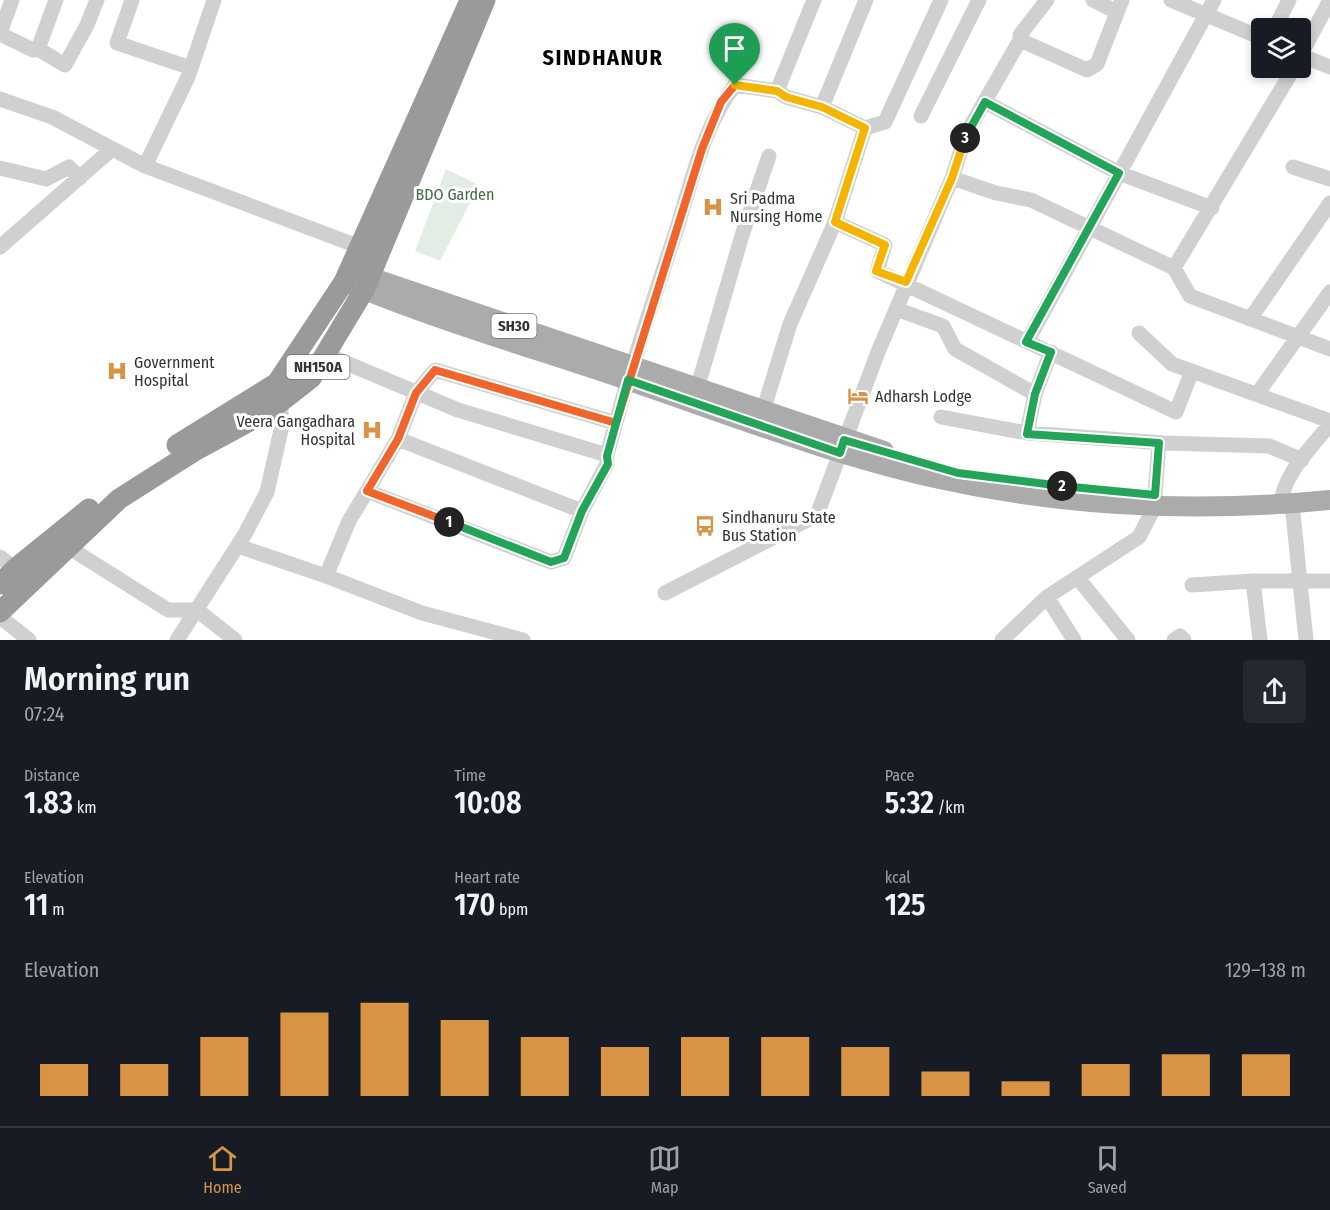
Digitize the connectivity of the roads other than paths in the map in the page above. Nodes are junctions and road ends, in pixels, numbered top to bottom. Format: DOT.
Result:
graph roads {
  1 [pos="56,0"];
  2 [pos="97,0"];
  3 [pos="132,0"];
  4 [pos="214,0"];
  5 [pos="470,0"];
  6 [pos="485,0"];
  7 [pos="814,0"];
  8 [pos="866,0"];
  9 [pos="941,0"];
  10 [pos="979,0"];
  11 [pos="1047,0"];
  12 [pos="1093,0"];
  13 [pos="1171,0"];
  14 [pos="1214,0"];
  15 [pos="1289,0"];
  16 [pos="1330,0"];
  17 [pos="9,1"];
  18 [pos="1119,6"];
  19 [pos="1206,15"];
  20 [pos="1280,18"];
  21 [pos="1251,33"];
  22 [pos="0,34"];
  23 [pos="1311,36"];
  24 [pos="1020,40"];
  25 [pos="38,49"];
  26 [pos="1311,59"];
  27 [pos="1330,67"];
  28 [pos="191,68"];
  29 [pos="1288,78"];
  30 [pos="777,91"];
  31 [pos="0,99"];
  32 [pos="985,102"];
  33 [pos="822,107"];
  34 [pos="921,116"];
  35 [pos="865,128"];
  36 [pos="112,148"];
  37 [pos="769,156"];
  38 [pos="145,166"];
  39 [pos="1293,167"];
  40 [pos="0,168"];
  41 [pos="1119,173"];
  42 [pos="80,178"];
  43 [pos="952,178"];
  44 [pos="1330,179"];
  45 [pos="1330,203"];
  46 [pos="1212,208"];
  47 [pos="835,222"];
  48 [pos="1089,229"];
  49 [pos="0,247"];
  50 [pos="370,250"];
  51 [pos="1174,268"];
  52 [pos="357,280"];
  53 [pos="906,282"];
  54 [pos="1330,292"];
  55 [pos="896,309"];
  56 [pos="1250,319"];
  57 [pos="1139,333"];
  58 [pos="1296,336"];
  59 [pos="1026,342"];
  60 [pos="1330,349"];
  61 [pos="1051,352"];
  62 [pos="326,354"];
  63 [pos="1192,371"];
  64 [pos="630,373"];
  65 [pos="697,389"];
  66 [pos="280,391"];
  67 [pos="416,393"];
  68 [pos="1035,394"];
  69 [pos="1257,394"];
  70 [pos="763,411"];
  71 [pos="941,417"];
  72 [pos="1330,422"];
  73 [pos="616,423"];
  74 [pos="1027,434"];
  75 [pos="398,439"];
  76 [pos="1159,443"];
  77 [pos="842,446"];
  78 [pos="607,456"];
  79 [pos="1302,460"];
  80 [pos="1330,489"];
  81 [pos="367,491"];
  82 [pos="1330,500"];
  83 [pos="1155,501"];
  84 [pos="1285,501"];
  85 [pos="582,511"];
  86 [pos="238,546"];
  87 [pos="68,547"];
  88 [pos="5,570"];
  89 [pos="326,576"];
  90 [pos="1077,577"];
  91 [pos="1299,580"];
  92 [pos="1253,581"];
  93 [pos="1330,581"];
  94 [pos="1192,585"];
  95 [pos="665,593"];
  96 [pos="1047,597"];
  97 [pos="197,610"];
  98 [pos="0,612"];
  99 [pos="0,617"];
  100 [pos="475,634"];
  101 [pos="1009,638"];
  102 [pos="29,640"];
  103 [pos="177,640"];
  104 [pos="235,640"];
  105 [pos="523,640"];
  106 [pos="1074,640"];
  107 [pos="1128,640"];
  108 [pos="1174,640"];
  109 [pos="1184,640"];
  110 [pos="1260,640"];
  111 [pos="1306,640"];
  1 -- 25 [label="street"];
  2 -- 25 [label="street"];
  3 -- 28 [label="street"];
  4 -- 28 [label="street"];
  5 -- 50 [label="highway, NH150A"];
  6 -- 50 [label="highway, NH150A"];
  7 -- 30 [label="street"];
  8 -- 33 [label="street"];
  9 -- 35 [label="street"];
  10 -- 34 [label="street"];
  11 -- 24 [label="street"];
  12 -- 18 [label="street"];
  13 -- 19 [label="street"];
  14 -- 19 [label="street"];
  15 -- 20 [label="street"];
  16 -- 23 [label="street"];
  17 -- 22 [label="street"];
  18 -- 24 [label="street"];
  19 -- 21 [label="street"];
  19 -- 41 [label="street"];
  22 -- 25 [label="street"];
  24 -- 32 [label="street"];
  26 -- 27 [label="street"];
  28 -- 38 [label="street"];
  29 -- 46 [label="street"];
  30 -- 33 [label="street"];
  30 -- 64 [label="street"];
  31 -- 36 [label="street"];
  32 -- 41 [label="street"];
  32 -- 43 [label="street"];
  33 -- 35 [label="street"];
  35 -- 47 [label="street"];
  36 -- 38 [label="street"];
  36 -- 42 [label="street"];
  37 -- 65 [label="street"];
  38 -- 50 [label="street"];
  39 -- 44 [label="street"];
  40 -- 42 [label="street"];
  41 -- 46 [label="street"];
  41 -- 48 [label="street"];
  42 -- 49 [label="street"];
  43 -- 48 [label="street"];
  43 -- 53 [label="street"];
  45 -- 56 [label="street"];
  46 -- 51 [label="street"];
  47 -- 53 [label="street"];
  47 -- 70 [label="street"];
  48 -- 51 [label="street"];
  48 -- 59 [label="street"];
  50 -- 52 [label="highway, NH150A"];
  51 -- 56 [label="street"];
  52 -- 62 [label="highway, NH150A"];
  52 -- 64 [label="main road, SH30"];
  52 -- 66 [label="highway, NH150A"];
  53 -- 55 [label="street"];
  53 -- 59 [label="street"];
  54 -- 58 [label="street"];
  55 -- 68 [label="street"];
  55 -- 77 [label="street"];
  56 -- 58 [label="street"];
  57 -- 63 [label="street"];
  58 -- 60 [label="street"];
  58 -- 69 [label="street"];
  59 -- 61 [label="street"];
  61 -- 63 [label="street"];
  61 -- 68 [label="street"];
  62 -- 66 [label="highway, NH150A"];
  62 -- 67 [label="street"];
  63 -- 69 [label="street"];
  64 -- 65 [label="main road, SH30"];
  64 -- 73 [label="street"];
  64 -- 77 [label="main road"];
  65 -- 70 [label="main road, SH30"];
  66 -- 86 [label="street"];
  66 -- 87 [label="highway, NH150A"];
  66 -- 88 [label="highway, NH150A"];
  67 -- 73 [label="street"];
  67 -- 75 [label="street"];
  67 -- 78 [label="street"];
  68 -- 74 [label="street"];
  69 -- 72 [label="street"];
  70 -- 77 [label="main road, SH30"];
  71 -- 74 [label="street"];
  72 -- 79 [label="street"];
  73 -- 78 [label="street"];
  74 -- 76 [label="street"];
  75 -- 81 [label="street"];
  75 -- 85 [label="street"];
  76 -- 79 [label="street"];
  76 -- 83 [label="street"];
  77 -- 83 [label="main road"];
  77 -- 95 [label="street"];
  78 -- 85 [label="street"];
  79 -- 84 [label="street"];
  80 -- 84 [label="main road"];
  81 -- 85 [label="street"];
  81 -- 89 [label="street"];
  82 -- 84 [label="main road"];
  83 -- 84 [label="main road"];
  83 -- 90 [label="street"];
  84 -- 91 [label="street"];
  86 -- 89 [label="street"];
  86 -- 97 [label="street"];
  87 -- 97 [label="street"];
  87 -- 98 [label="highway, NH150A"];
  89 -- 100 [label="street"];
  90 -- 96 [label="street"];
  90 -- 107 [label="street"];
  91 -- 92 [label="street"];
  91 -- 93 [label="street"];
  91 -- 111 [label="street"];
  92 -- 94 [label="street"];
  92 -- 110 [label="street"];
  96 -- 101 [label="street"];
  96 -- 106 [label="street"];
  97 -- 103 [label="street"];
  97 -- 104 [label="street"];
  99 -- 102 [label="street"];
  100 -- 105 [label="street"];
  108 -- 109 [label="street"];
}
